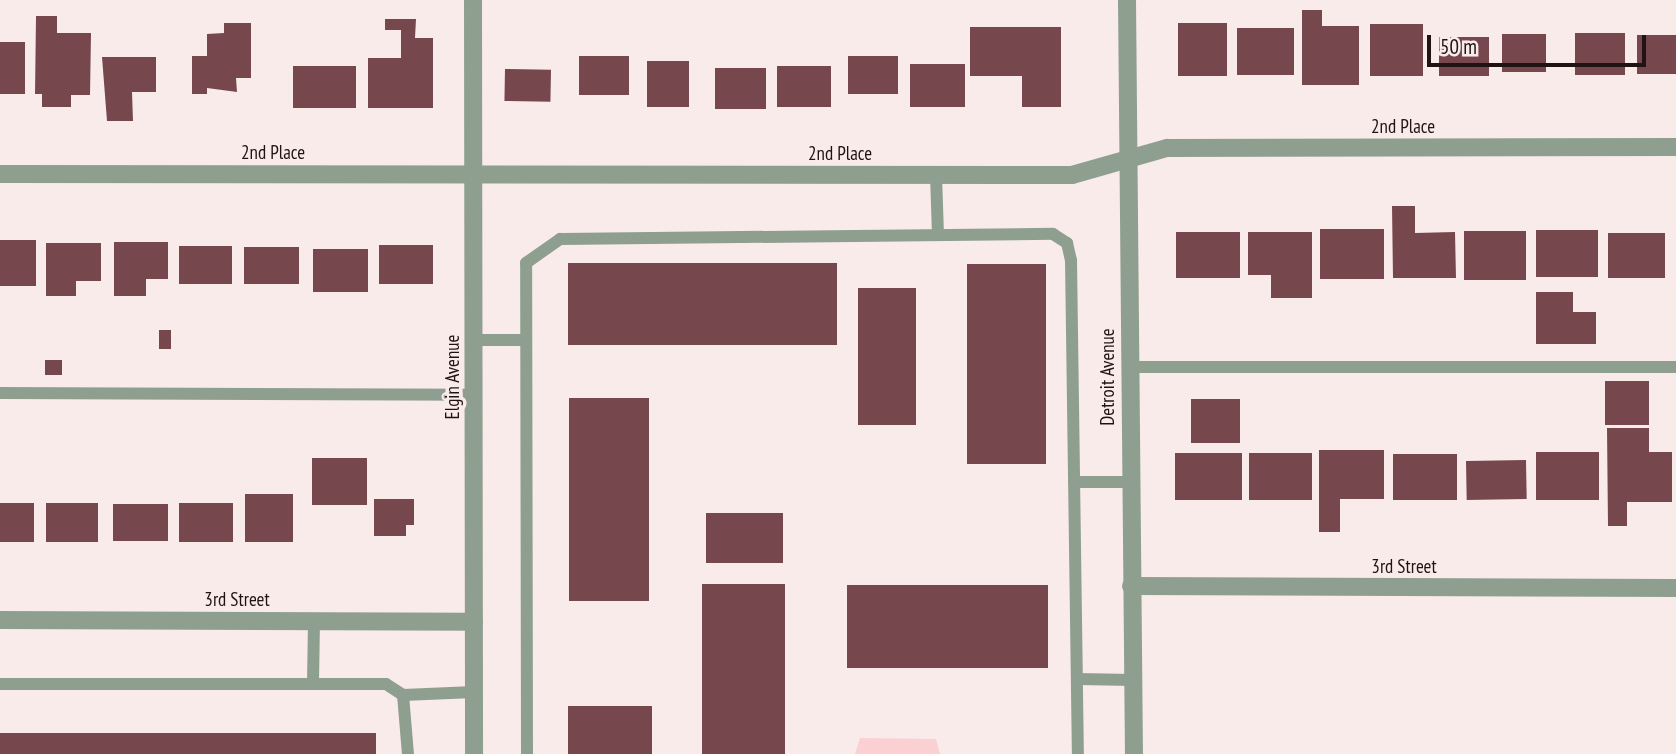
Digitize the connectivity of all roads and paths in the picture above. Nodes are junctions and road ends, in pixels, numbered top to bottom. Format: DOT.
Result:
graph roads {
  1 [pos="473,0"];
  2 [pos="1127,0"];
  3 [pos="1676,147"];
  4 [pos="1128,159"];
  5 [pos="0,174"];
  6 [pos="474,174"];
  7 [pos="936,175"];
  8 [pos="938,235"];
  9 [pos="474,340"];
  10 [pos="526,340"];
  11 [pos="1129,367"];
  12 [pos="1676,367"];
  13 [pos="0,393"];
  14 [pos="474,395"];
  15 [pos="1074,482"];
  16 [pos="1130,482"];
  17 [pos="1131,586"];
  18 [pos="1676,588"];
  19 [pos="0,620"];
  20 [pos="314,621"];
  21 [pos="474,622"];
  22 [pos="1077,679"];
  23 [pos="1133,680"];
  24 [pos="0,684"];
  25 [pos="313,684"];
  26 [pos="474,692"];
  27 [pos="403,695"];
  28 [pos="408,754"];
  29 [pos="474,754"];
  30 [pos="527,754"];
  31 [pos="1078,754"];
  32 [pos="1134,754"];
  1 -- 6 [label="street, Elgin Avenue"];
  2 -- 4 [label="street, Detroit Avenue"];
  3 -- 4 [label="street, 2nd Place"];
  4 -- 7 [label="street, 2nd Place"];
  4 -- 11 [label="street, Detroit Avenue"];
  5 -- 6 [label="street, 2nd Place"];
  6 -- 7 [label="street, 2nd Place"];
  6 -- 9 [label="street, Elgin Avenue"];
  7 -- 8 [label="lane"];
  8 -- 10 [label="lane"];
  8 -- 15 [label="lane"];
  9 -- 10 [label="lane"];
  9 -- 14 [label="street, Elgin Avenue"];
  10 -- 30 [label="lane"];
  11 -- 12 [label="lane"];
  11 -- 16 [label="street, Detroit Avenue"];
  13 -- 14 [label="lane"];
  14 -- 21 [label="street, Elgin Avenue"];
  15 -- 16 [label="lane"];
  15 -- 22 [label="lane"];
  16 -- 17 [label="street, Detroit Avenue"];
  17 -- 18 [label="street, 3rd Street"];
  17 -- 23 [label="street, Detroit Avenue"];
  19 -- 20 [label="street, 3rd Street"];
  20 -- 21 [label="street, 3rd Street"];
  20 -- 25 [label="lane"];
  21 -- 26 [label="street, Elgin Avenue"];
  22 -- 23 [label="lane"];
  22 -- 31 [label="lane"];
  23 -- 32 [label="street, Detroit Avenue"];
  24 -- 25 [label="lane"];
  25 -- 27 [label="lane"];
  26 -- 27 [label="lane"];
  26 -- 29 [label="street, Elgin Avenue"];
  27 -- 28 [label="lane"];
}
